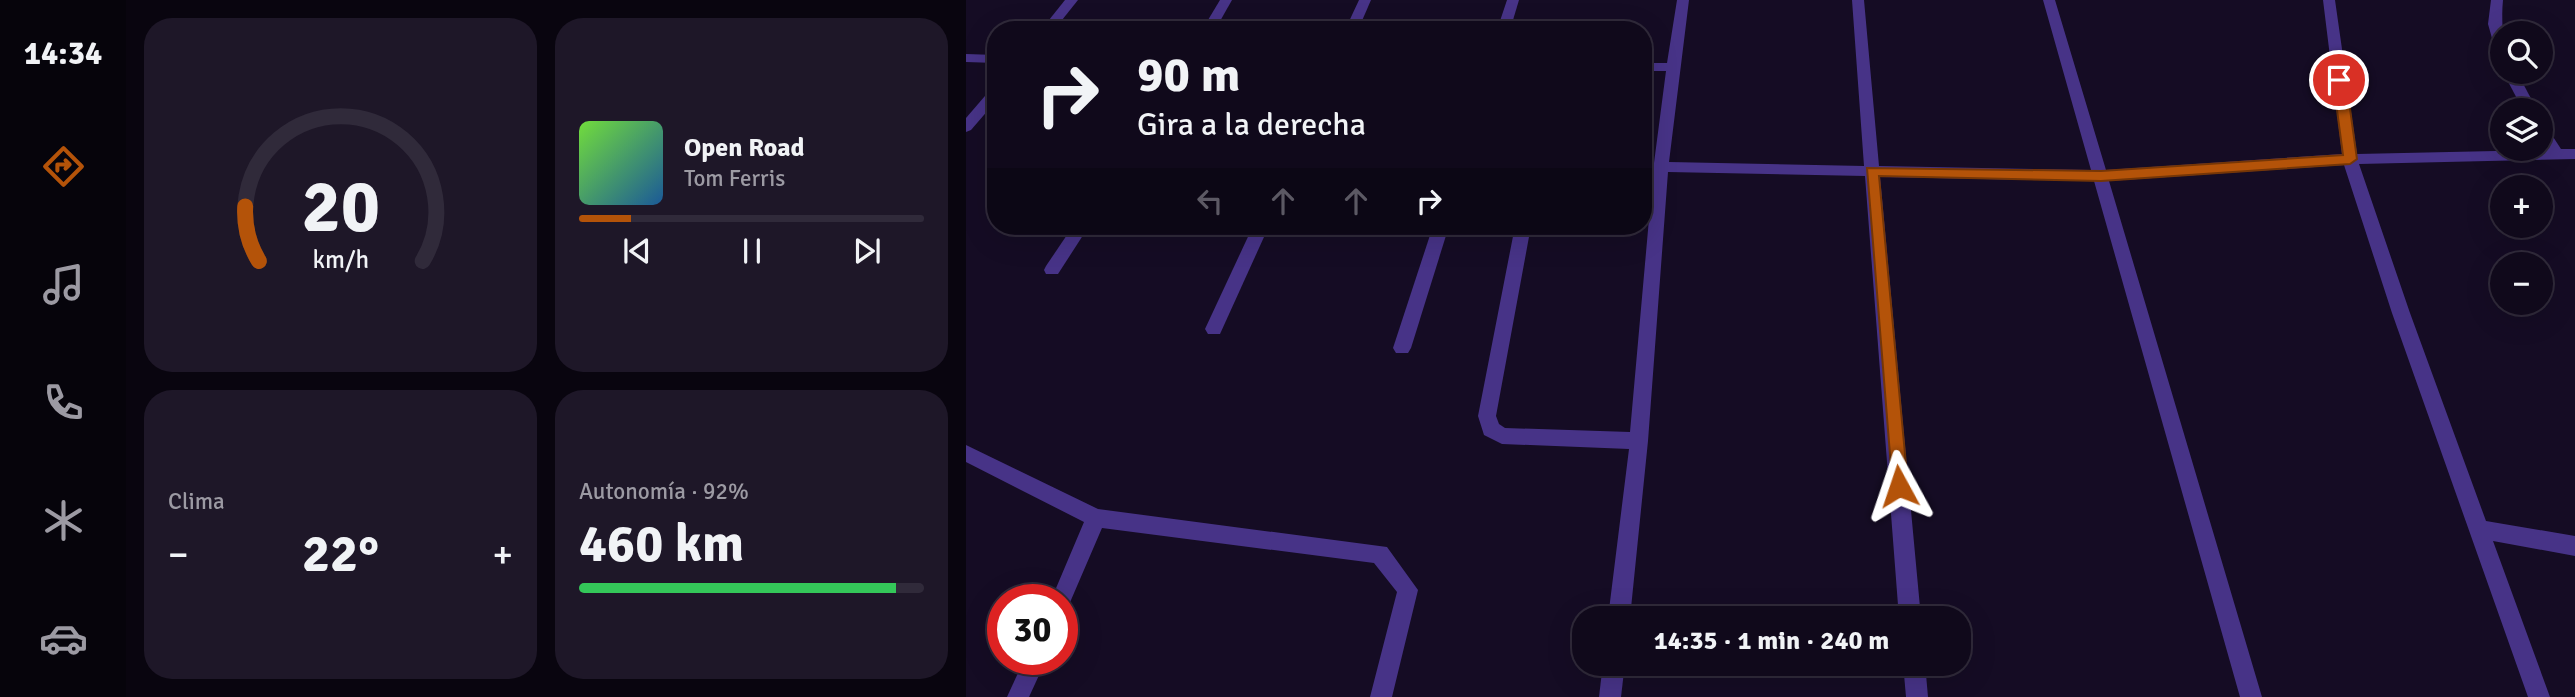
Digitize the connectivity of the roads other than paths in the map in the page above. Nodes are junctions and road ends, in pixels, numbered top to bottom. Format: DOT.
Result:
graph roads {
  1 [pos="1072,0"];
  2 [pos="1226,0"];
  3 [pos="1365,0"];
  4 [pos="1513,0"];
  5 [pos="1682,0"];
  6 [pos="1858,0"];
  7 [pos="2049,0"];
  8 [pos="2329,0"];
  9 [pos="2497,0"];
  10 [pos="1054,21"];
  11 [pos="1213,21"];
  12 [pos="1355,21"];
  13 [pos="1506,21"];
  14 [pos="2494,21"];
  15 [pos="966,58"];
  16 [pos="987,59"];
  17 [pos="1652,67"];
  18 [pos="1674,67"];
  19 [pos="987,102"];
  20 [pos="966,127"];
  21 [pos="2553,148"];
  22 [pos="2557,154"];
  23 [pos="2575,154"];
  24 [pos="2350,159"];
  25 [pos="1652,169"];
  26 [pos="1872,171"];
  27 [pos="2101,176"];
  28 [pos="1075,235"];
  29 [pos="1257,235"];
  30 [pos="1438,235"];
  31 [pos="1521,235"];
  32 [pos="1649,235"];
  33 [pos="1052,270"];
  34 [pos="1214,328"];
  35 [pos="1402,348"];
  36 [pos="1640,441"];
  37 [pos="966,453"];
  38 [pos="1096,519"];
  39 [pos="2477,528"];
  40 [pos="2575,545"];
  41 [pos="1067,584"];
  42 [pos="1620,606"];
  43 [pos="1909,606"];
  44 [pos="1028,675"];
  45 [pos="1612,676"];
  46 [pos="1915,676"];
  47 [pos="1018,697"];
  48 [pos="1381,697"];
  49 [pos="1610,697"];
  50 [pos="1917,697"];
  51 [pos="2251,697"];
  52 [pos="2539,697"];
  1 -- 10 [label="street"];
  2 -- 11 [label="street"];
  3 -- 12 [label="street"];
  4 -- 13 [label="street"];
  5 -- 18 [label="street"];
  6 -- 26 [label="street"];
  7 -- 27 [label="street"];
  8 -- 24 [label="street"];
  9 -- 14 [label="street"];
  15 -- 16 [label="street"];
  17 -- 18 [label="street"];
  18 -- 25 [label="street"];
  19 -- 20 [label="street"];
  21 -- 22 [label="street"];
  22 -- 23 [label="street"];
  22 -- 24 [label="street"];
  24 -- 27 [label="street"];
  24 -- 39 [label="street"];
  25 -- 26 [label="street"];
  26 -- 27 [label="street"];
  26 -- 43 [label="street"];
  27 -- 51 [label="street"];
  28 -- 33 [label="street"];
  29 -- 34 [label="street"];
  30 -- 35 [label="street"];
  31 -- 36 [label="street"];
  32 -- 36 [label="street"];
  36 -- 42 [label="street"];
  37 -- 38 [label="street"];
  38 -- 41 [label="street"];
  38 -- 48 [label="street"];
  39 -- 40 [label="street"];
  39 -- 52 [label="street"];
  44 -- 47 [label="street"];
  45 -- 49 [label="street"];
  46 -- 50 [label="street"];
}
